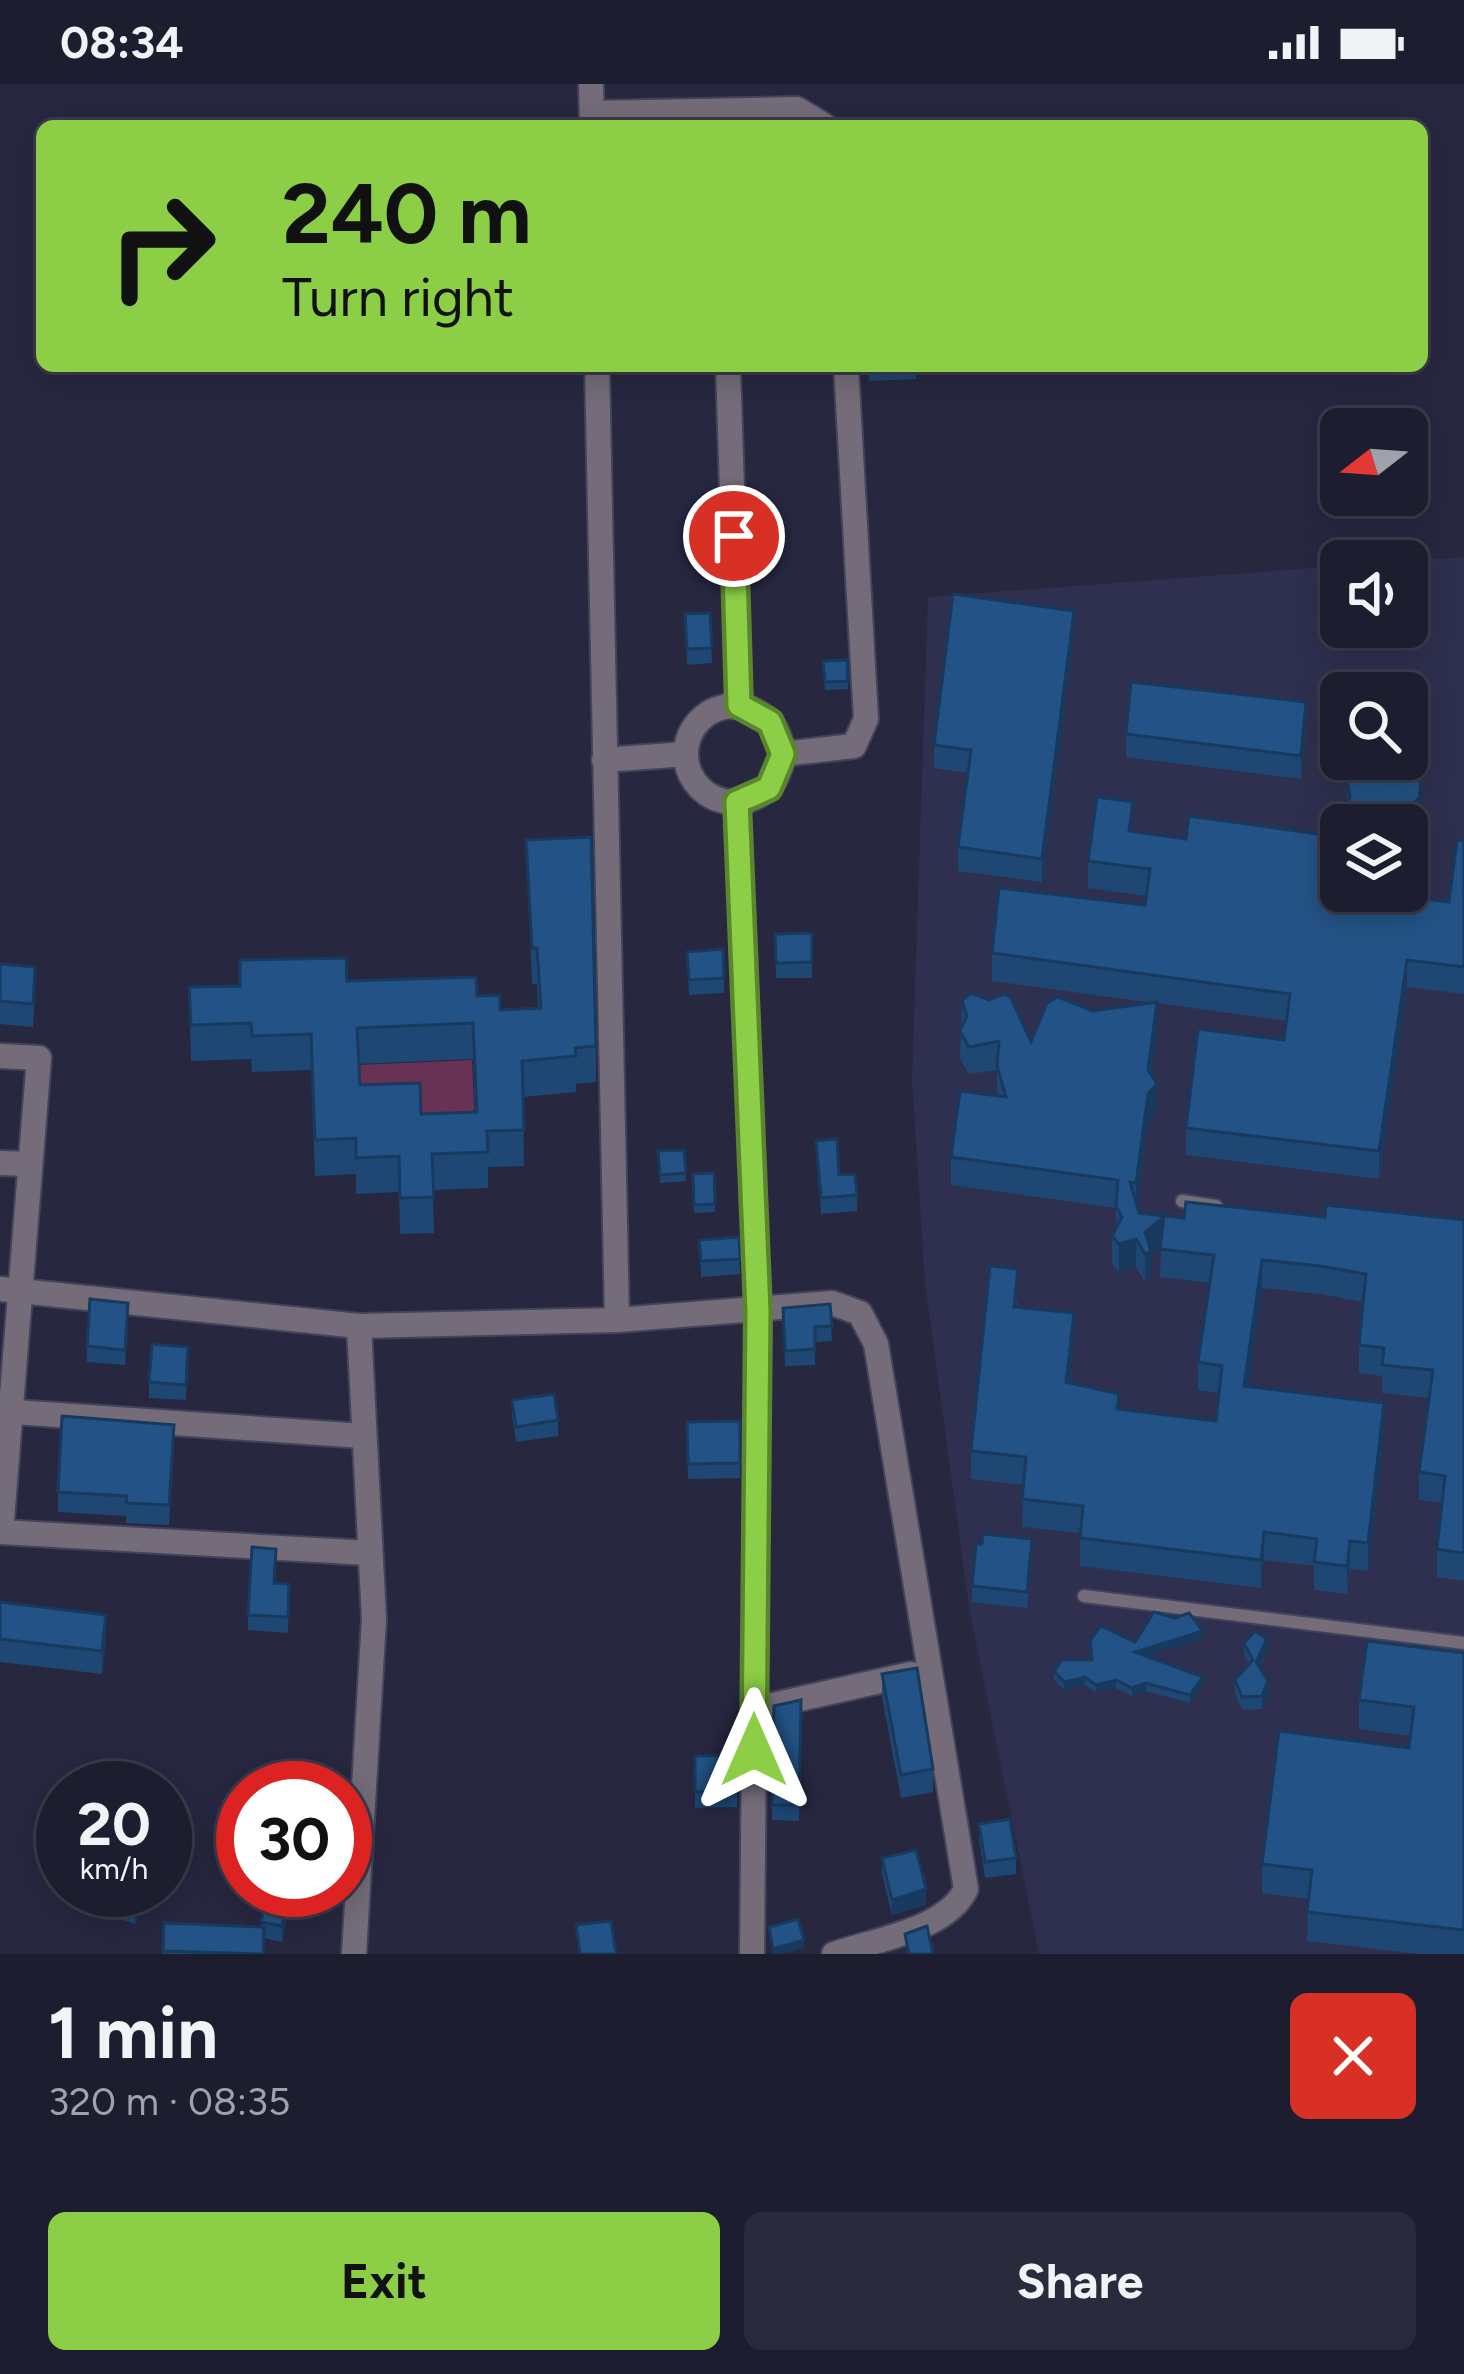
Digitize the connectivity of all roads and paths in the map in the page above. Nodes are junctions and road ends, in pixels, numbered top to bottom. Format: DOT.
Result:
graph roads {
  1 [pos="591,84"];
  2 [pos="721,119"];
  3 [pos="592,120"];
  4 [pos="815,120"];
  5 [pos="596,372"];
  6 [pos="728,372"];
  7 [pos="846,372"];
  8 [pos="739,705"];
  9 [pos="686,754"];
  10 [pos="783,754"];
  11 [pos="604,760"];
  12 [pos="737,802"];
  13 [pos="0,1056"];
  14 [pos="0,1163"];
  15 [pos="29,1163"];
  16 [pos="1182,1201"];
  17 [pos="1229,1208"];
  18 [pos="10,1290"];
  19 [pos="758,1311"];
  20 [pos="617,1320"];
  21 [pos="358,1326"];
  22 [pos="4,1411"];
  23 [pos="363,1436"];
  24 [pos="0,1532"];
  25 [pos="369,1553"];
  26 [pos="1084,1596"];
  27 [pos="1464,1643"];
  28 [pos="928,1670"];
  29 [pos="755,1709"];
  30 [pos="354,1954"];
  31 [pos="752,1954"];
  32 [pos="834,1954"];
  1 -- 3 [label="street"];
  2 -- 3 [label="street"];
  2 -- 4 [label="street"];
  5 -- 11 [label="street"];
  6 -- 8 [label="street"];
  7 -- 10 [label="street"];
  8 -- 9 [label="street"];
  8 -- 10 [label="street"];
  9 -- 11 [label="street"];
  9 -- 12 [label="street"];
  10 -- 12 [label="street"];
  11 -- 20 [label="street"];
  12 -- 19 [label="street"];
  13 -- 15 [label="street"];
  14 -- 15 [label="street"];
  15 -- 18 [label="street"];
  16 -- 17 [label="lane"];
  18 -- 21 [label="street"];
  18 -- 22 [label="street"];
  19 -- 20 [label="street"];
  19 -- 28 [label="street"];
  19 -- 29 [label="street"];
  20 -- 21 [label="street"];
  21 -- 23 [label="street"];
  22 -- 23 [label="street"];
  22 -- 24 [label="street"];
  23 -- 25 [label="street"];
  24 -- 25 [label="street"];
  25 -- 30 [label="street"];
  26 -- 27 [label="lane"];
  28 -- 29 [label="street"];
  28 -- 32 [label="street"];
  29 -- 31 [label="street"];
}
